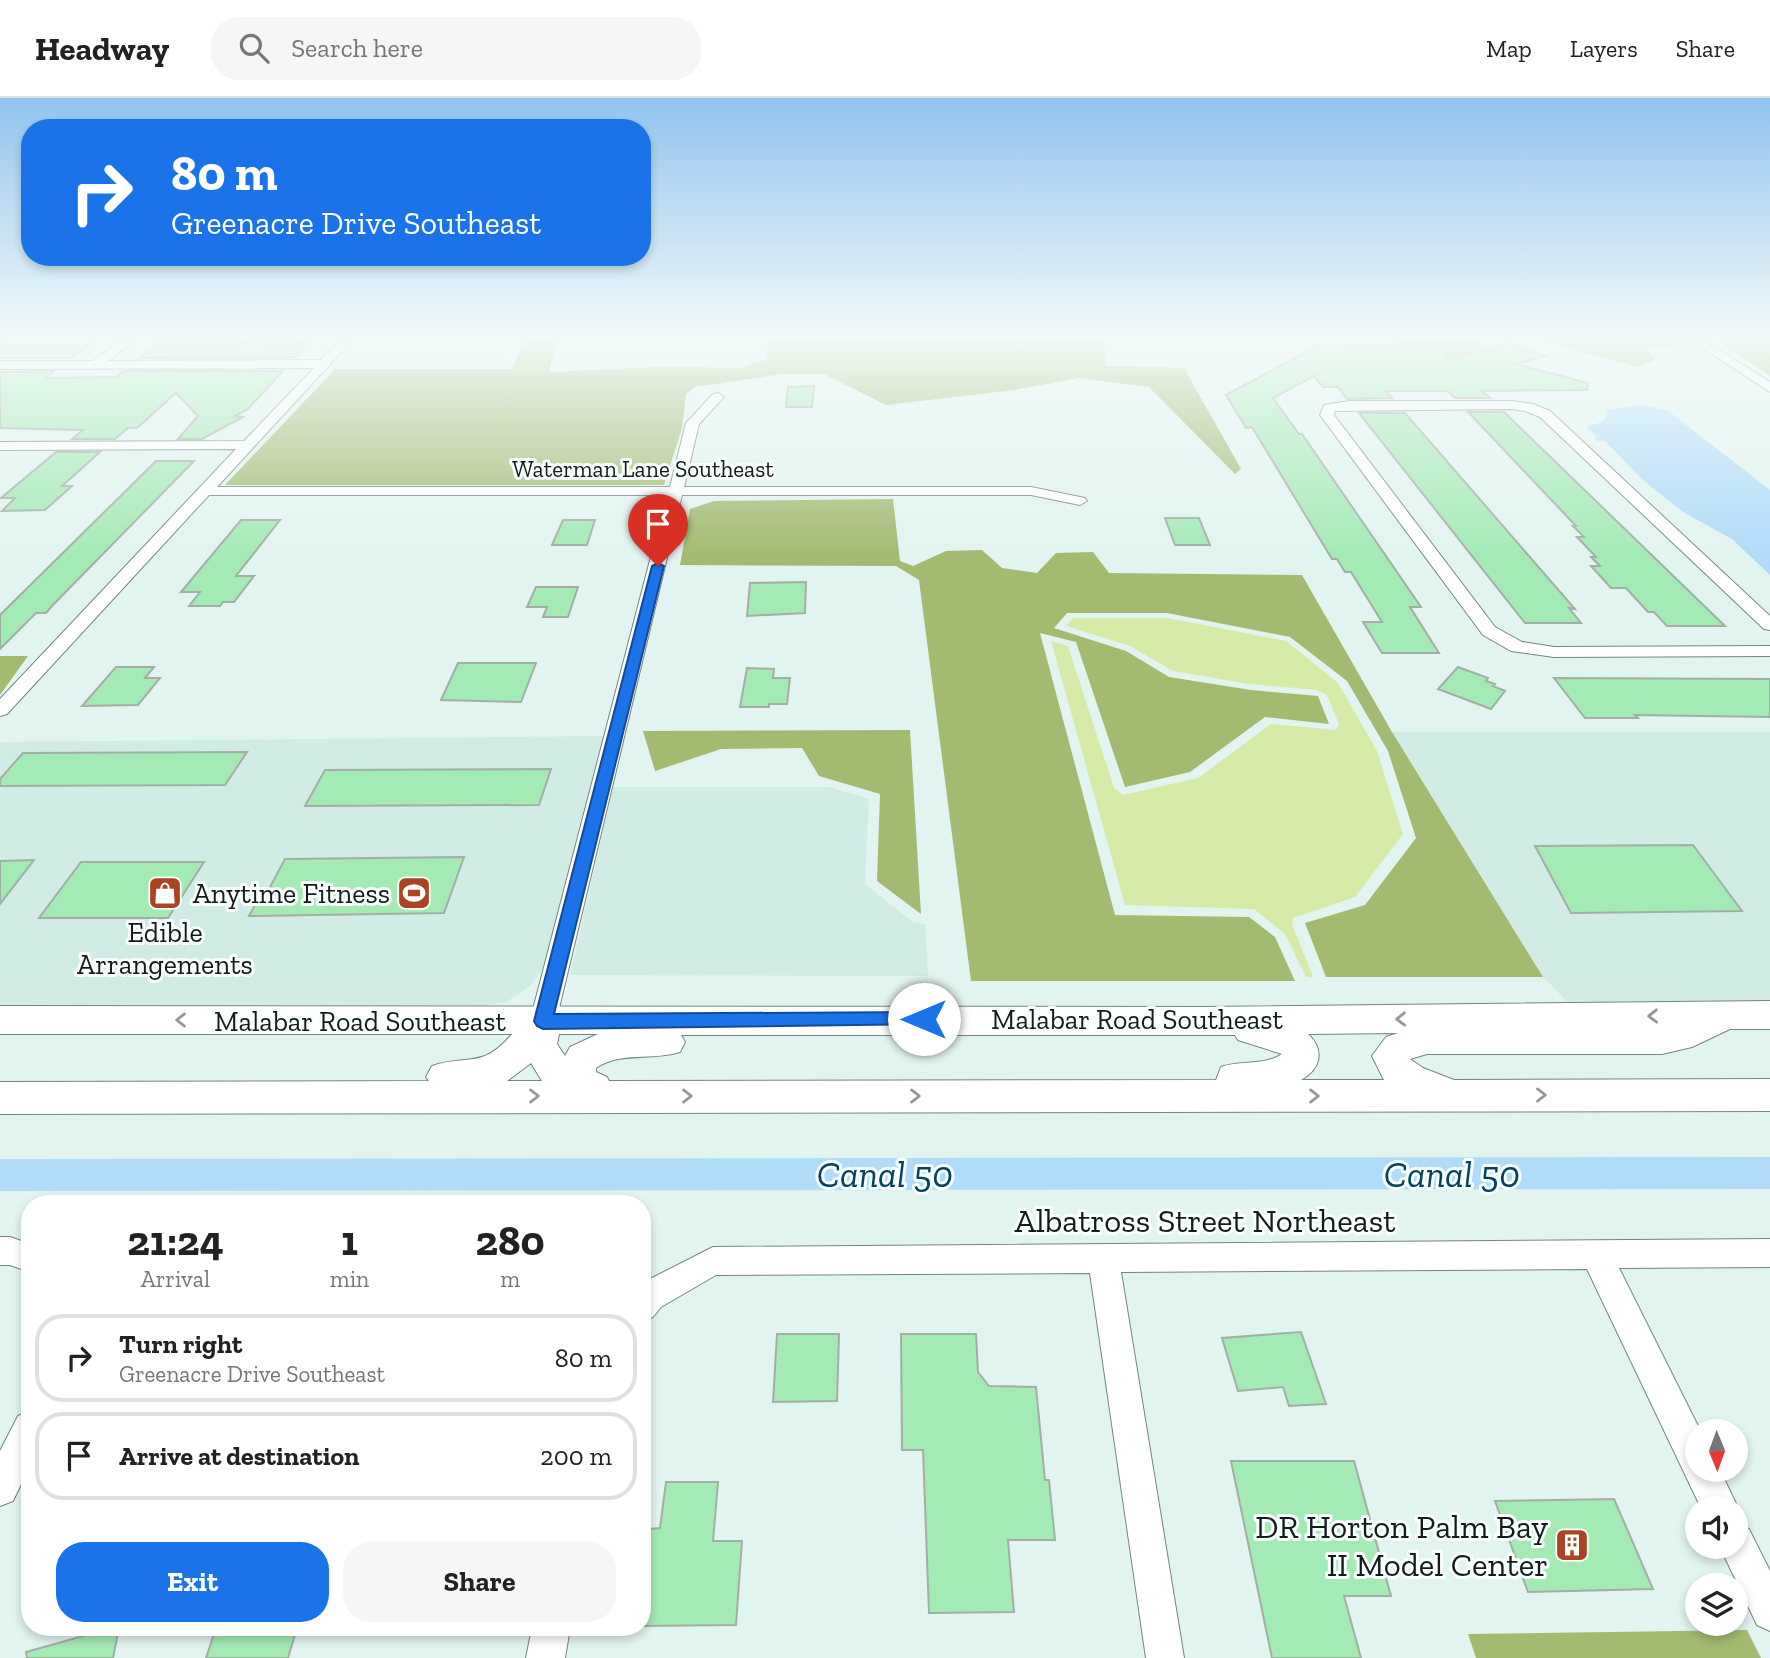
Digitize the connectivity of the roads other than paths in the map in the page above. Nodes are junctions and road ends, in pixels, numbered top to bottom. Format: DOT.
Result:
graph roads {
  1 [pos="281,410"];
  2 [pos="706,410"];
  3 [pos="1328,410"];
  4 [pos="1535,410"];
  5 [pos="249,445"];
  6 [pos="4,452"];
  7 [pos="204,491"];
  8 [pos="676,493"];
  9 [pos="1080,500"];
  10 [pos="1770,625"];
  11 [pos="1770,651"];
  12 [pos="0,710"];
  13 [pos="1728,1015"];
  14 [pos="1770,1015"];
  15 [pos="951,1019"];
  16 [pos="0,1020"];
  17 [pos="108,1020"];
  18 [pos="543,1021"];
  19 [pos="1205,1021"];
  20 [pos="0,1040"];
  21 [pos="579,1082"];
  22 [pos="1770,1095"];
  23 [pos="619,1096"];
  24 [pos="952,1096"];
  25 [pos="1456,1096"];
  26 [pos="0,1098"];
  27 [pos="39,1098"];
  28 [pos="0,1251"];
  29 [pos="1770,1253"];
  30 [pos="1596,1254"];
  31 [pos="21,1255"];
  32 [pos="1104,1257"];
  33 [pos="651,1298"];
  34 [pos="1685,1436"];
  35 [pos="21,1446"];
  36 [pos="0,1488"];
  37 [pos="1744,1559"];
  38 [pos="1770,1612"];
  39 [pos="549,1636"];
  40 [pos="545,1658"];
  41 [pos="1165,1658"];
  1 -- 5 [label="street"];
  2 -- 8 [label="street"];
  3 -- 11 [label="street"];
  4 -- 10 [label="street"];
  5 -- 6 [label="street"];
  5 -- 7 [label="street"];
  7 -- 8 [label="street, Waterman Lane Southeast"];
  7 -- 12 [label="street"];
  8 -- 9 [label="street, Waterman Lane Southeast"];
  8 -- 18 [label="street"];
  13 -- 14 [label="main road, Malabar Road Southeast"];
  13 -- 19 [label="main road, Malabar Road Southeast, one-way"];
  13 -- 25 [label="main road"];
  15 -- 18 [label="main road, Malabar Road Southeast"];
  15 -- 19 [label="main road, Malabar Road Southeast"];
  15 -- 21 [label="main road"];
  16 -- 17 [label="main road, Malabar Road Southeast"];
  18 -- 17 [label="main road, Malabar Road Southeast, one-way"];
  17 -- 20 [label="main road"];
  18 -- 21 [label="main road"];
  18 -- 27 [label="main road"];
  19 -- 24 [label="main road"];
  21 -- 23 [label="main road"];
  25 -- 22 [label="main road, one-way"];
  23 -- 24 [label="main road, one-way"];
  27 -- 23 [label="main road, one-way"];
  24 -- 25 [label="main road, one-way"];
  26 -- 27 [label="main road"];
  28 -- 31 [label="street"];
  29 -- 30 [label="street, Albatross Street Northeast"];
  30 -- 32 [label="street, Albatross Street Northeast"];
  30 -- 34 [label="street"];
  32 -- 33 [label="street, Albatross Street Northeast"];
  32 -- 41 [label="street"];
  35 -- 36 [label="street"];
  37 -- 38 [label="street"];
  39 -- 40 [label="street"];
}
